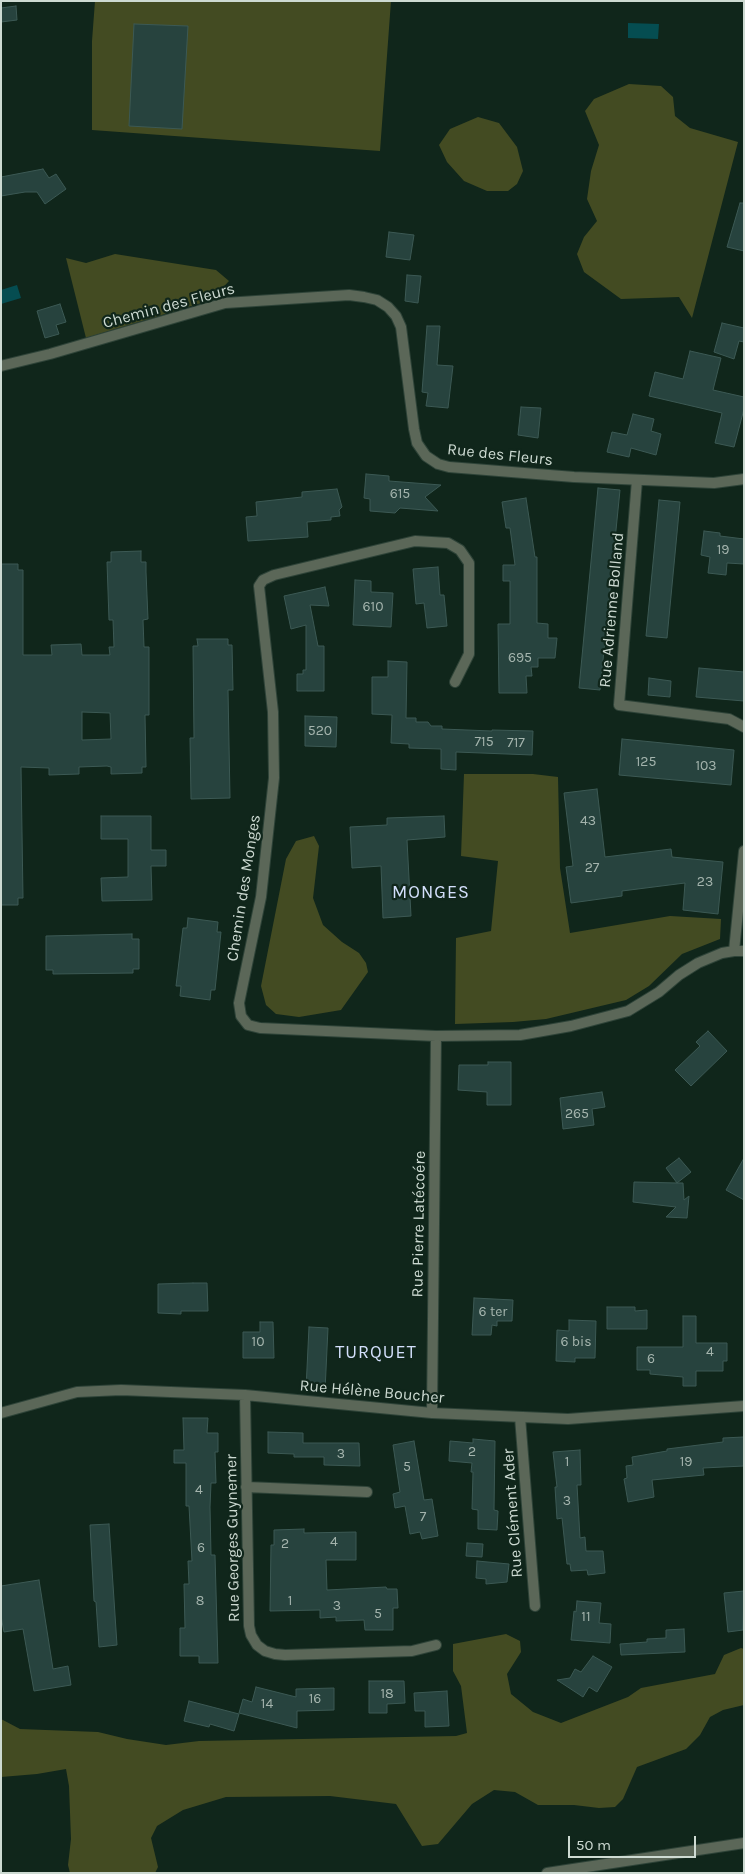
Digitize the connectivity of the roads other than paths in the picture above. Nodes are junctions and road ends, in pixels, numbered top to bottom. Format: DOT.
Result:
graph roads {
  1 [pos="377,300"];
  2 [pos="1,366"];
  3 [pos="744,479"];
  4 [pos="637,480"];
  5 [pos="455,682"];
  6 [pos="744,727"];
  7 [pos="744,851"];
  8 [pos="739,951"];
  9 [pos="436,1036"];
  10 [pos="245,1396"];
  11 [pos="744,1406"];
  12 [pos="432,1412"];
  13 [pos="1,1413"];
  14 [pos="520,1416"];
  15 [pos="246,1487"];
  16 [pos="367,1492"];
  17 [pos="535,1606"];
  18 [pos="436,1645"];
  19 [pos="744,1843"];
  20 [pos="547,1873"];
  1 -- 2 [label="street, Chemin des Fleurs"];
  1 -- 4 [label="street, Rue des Fleurs"];
  3 -- 4 [label="street, Rue des Fleurs"];
  4 -- 6 [label="street, Rue Adrienne Bolland"];
  5 -- 9 [label="street, Chemin des Monges"];
  7 -- 8 [label="street"];
  8 -- 9 [label="street, Chemin des Monges"];
  9 -- 12 [label="street, Rue Pierre Latécoére"];
  10 -- 12 [label="street, Rue Hélène Boucher"];
  10 -- 13 [label="street, Rue Hélène Boucher"];
  10 -- 15 [label="street, Rue Georges Guynemer"];
  11 -- 14 [label="street, Rue Hélène Boucher"];
  12 -- 14 [label="street, Rue Hélène Boucher"];
  14 -- 17 [label="street, Rue Clément Ader"];
  15 -- 16 [label="street"];
  15 -- 18 [label="street, Rue Georges Guynemer"];
  19 -- 20 [label="street"];
}
